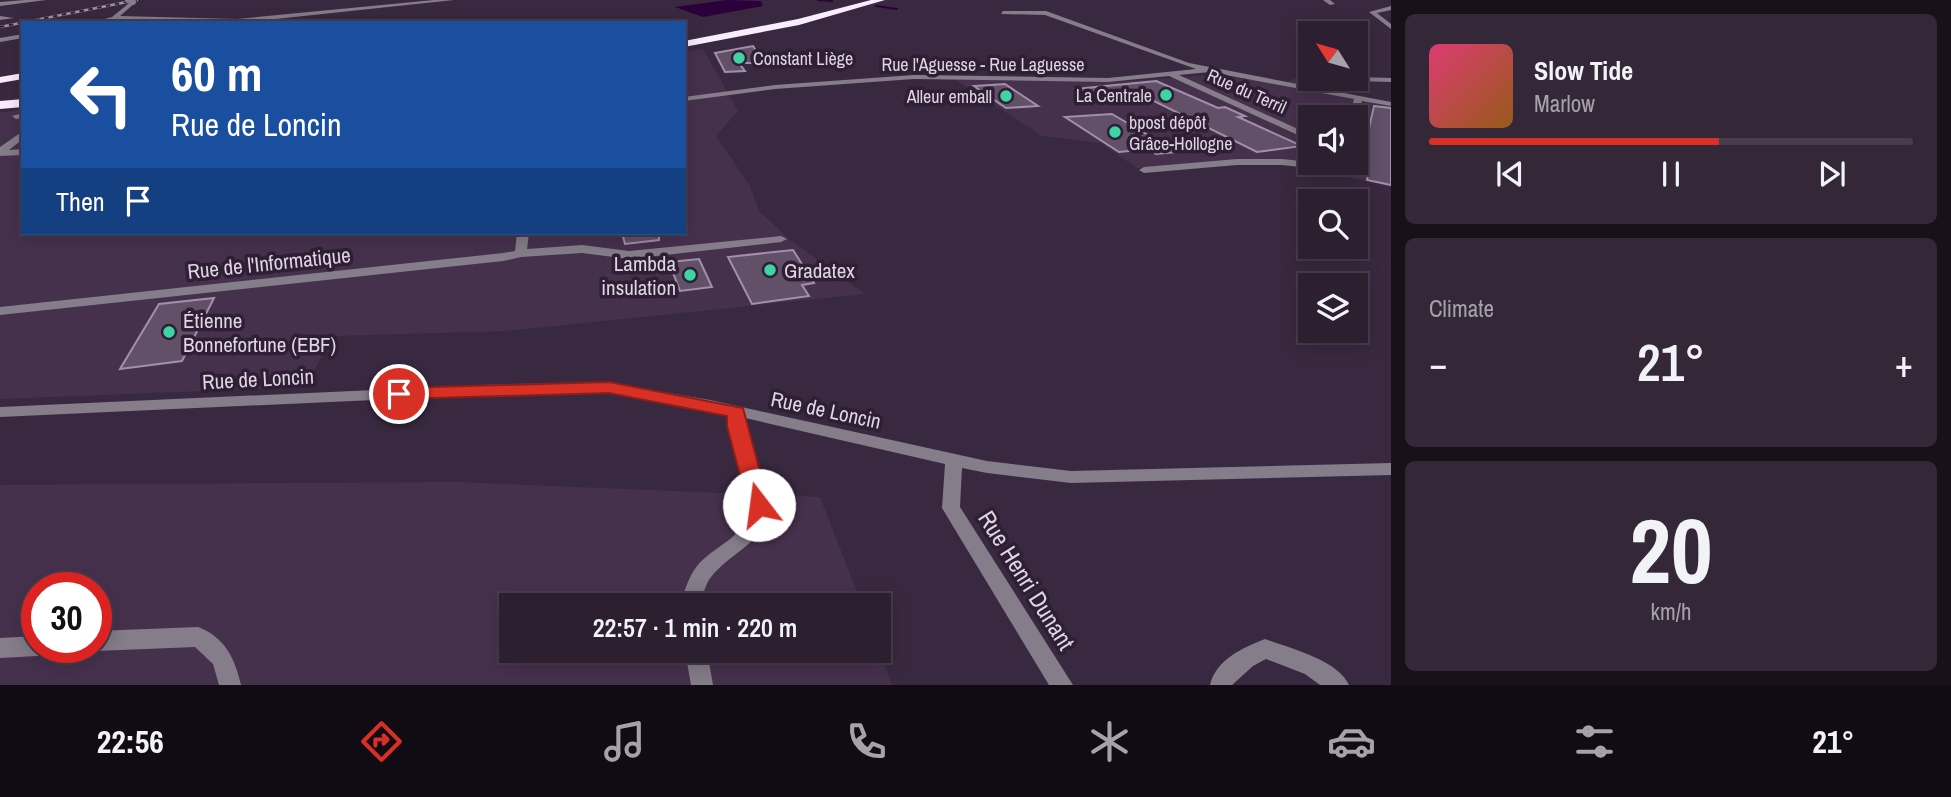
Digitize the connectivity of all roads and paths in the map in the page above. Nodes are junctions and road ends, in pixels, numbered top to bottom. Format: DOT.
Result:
graph roads {
  1 [pos="43,0"];
  2 [pos="147,0"];
  3 [pos="451,0"];
  4 [pos="854,0"];
  5 [pos="881,0"];
  6 [pos="1379,0"];
  7 [pos="29,1"];
  8 [pos="132,1"];
  9 [pos="1391,2"];
  10 [pos="0,4"];
  11 [pos="1022,4"];
  12 [pos="1391,8"];
  13 [pos="1031,9"];
  14 [pos="1003,13"];
  15 [pos="310,16"];
  16 [pos="0,18"];
  17 [pos="11,18"];
  18 [pos="114,18"];
  19 [pos="328,20"];
  20 [pos="101,21"];
  21 [pos="203,21"];
  22 [pos="246,21"];
  23 [pos="1391,27"];
  24 [pos="4,32"];
  25 [pos="20,37"];
  26 [pos="686,37"];
  27 [pos="1,40"];
  28 [pos="686,44"];
  29 [pos="1188,68"];
  30 [pos="1169,74"];
  31 [pos="2,76"];
  32 [pos="21,76"];
  33 [pos="1298,77"];
  34 [pos="1287,79"];
  35 [pos="1368,79"];
  36 [pos="1391,80"];
  37 [pos="1359,97"];
  38 [pos="686,99"];
  39 [pos="21,103"];
  40 [pos="1391,104"];
  41 [pos="0,105"];
  42 [pos="1357,105"];
  43 [pos="1298,132"];
  44 [pos="21,136"];
  45 [pos="21,152"];
  46 [pos="0,153"];
  47 [pos="1298,164"];
  48 [pos="1144,170"];
  49 [pos="523,235"];
  50 [pos="781,239"];
  51 [pos="521,253"];
  52 [pos="0,311"];
  53 [pos="0,412"];
  54 [pos="736,412"];
  55 [pos="954,459"];
  56 [pos="1391,469"];
  57 [pos="694,593"];
  58 [pos="112,640"];
  59 [pos="21,647"];
  60 [pos="0,648"];
  61 [pos="698,663"];
  62 [pos="230,685"];
  63 [pos="702,685"];
  64 [pos="1062,685"];
  65 [pos="1222,685"];
  66 [pos="1338,685"];
  1 -- 7 [label="street"];
  2 -- 8 [label="street"];
  3 -- 15 [label="street"];
  4 -- 26 [label="highway"];
  5 -- 28 [label="highway"];
  6 -- 9 [label="street"];
  7 -- 10 [label="street"];
  8 -- 18 [label="street"];
  11 -- 13 [label="street"];
  12 -- 23 [label="street"];
  13 -- 14 [label="street"];
  13 -- 29 [label="street"];
  15 -- 19 [label="street"];
  15 -- 22 [label="street"];
  16 -- 17 [label="street"];
  18 -- 20 [label="street"];
  18 -- 21 [label="street"];
  24 -- 25 [label="street"];
  25 -- 27 [label="street"];
  29 -- 30 [label="street, Rue l'Aguesse - Rue Laguesse"];
  29 -- 34 [label="street"];
  30 -- 38 [label="street, Rue l'Aguesse - Rue Laguesse"];
  30 -- 43 [label="street, Rue du Terril"];
  31 -- 32 [label="highway"];
  33 -- 34 [label="street"];
  34 -- 37 [label="street"];
  35 -- 36 [label="street"];
  37 -- 40 [label="street"];
  37 -- 42 [label="street"];
  39 -- 41 [label="highway"];
  44 -- 46 [label="street"];
  45 -- 46 [label="street"];
  47 -- 48 [label="street"];
  49 -- 51 [label="street"];
  50 -- 51 [label="street, Rue de l'Informatique"];
  51 -- 52 [label="street, Rue de l'Informatique"];
  53 -- 54 [label="street, Rue de Loncin"];
  54 -- 55 [label="street, Rue de Loncin"];
  54 -- 57 [label="street"];
  55 -- 56 [label="street, Rue de Loncin"];
  55 -- 64 [label="street, Rue Henri Dunant"];
  58 -- 62 [label="street"];
  59 -- 60 [label="street"];
  61 -- 63 [label="street"];
  65 -- 66 [label="street"];
}
